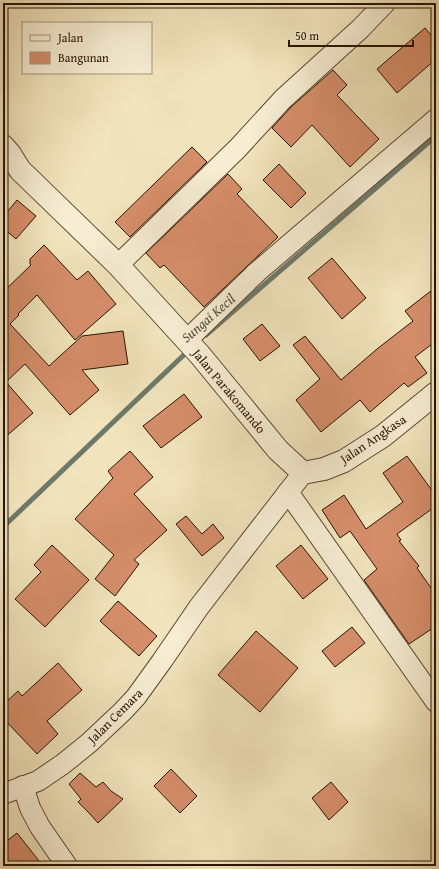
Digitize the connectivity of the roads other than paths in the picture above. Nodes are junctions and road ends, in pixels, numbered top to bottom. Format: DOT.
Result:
graph roads {
  1 [pos="386,3"];
  2 [pos="436,119"];
  3 [pos="3,146"];
  4 [pos="11,166"];
  5 [pos="118,265"];
  6 [pos="192,346"];
  7 [pos="436,393"];
  8 [pos="303,473"];
  9 [pos="288,492"];
  10 [pos="436,702"];
  11 [pos="23,786"];
  12 [pos="3,794"];
  13 [pos="67,866"];
  1 -- 5 [label="street"];
  2 -- 6 [label="street"];
  3 -- 4 [label="street, Jalan Parakomando"];
  4 -- 5 [label="street, Jalan Parakomando"];
  5 -- 6 [label="street, Jalan Parakomando"];
  6 -- 8 [label="street, Jalan Parakomando"];
  7 -- 8 [label="street, Jalan Angkasa"];
  8 -- 9 [label="street"];
  9 -- 10 [label="street"];
  9 -- 11 [label="street, Jalan Cemara"];
  11 -- 12 [label="street, Jalan Cemara"];
  11 -- 13 [label="street"];
}
